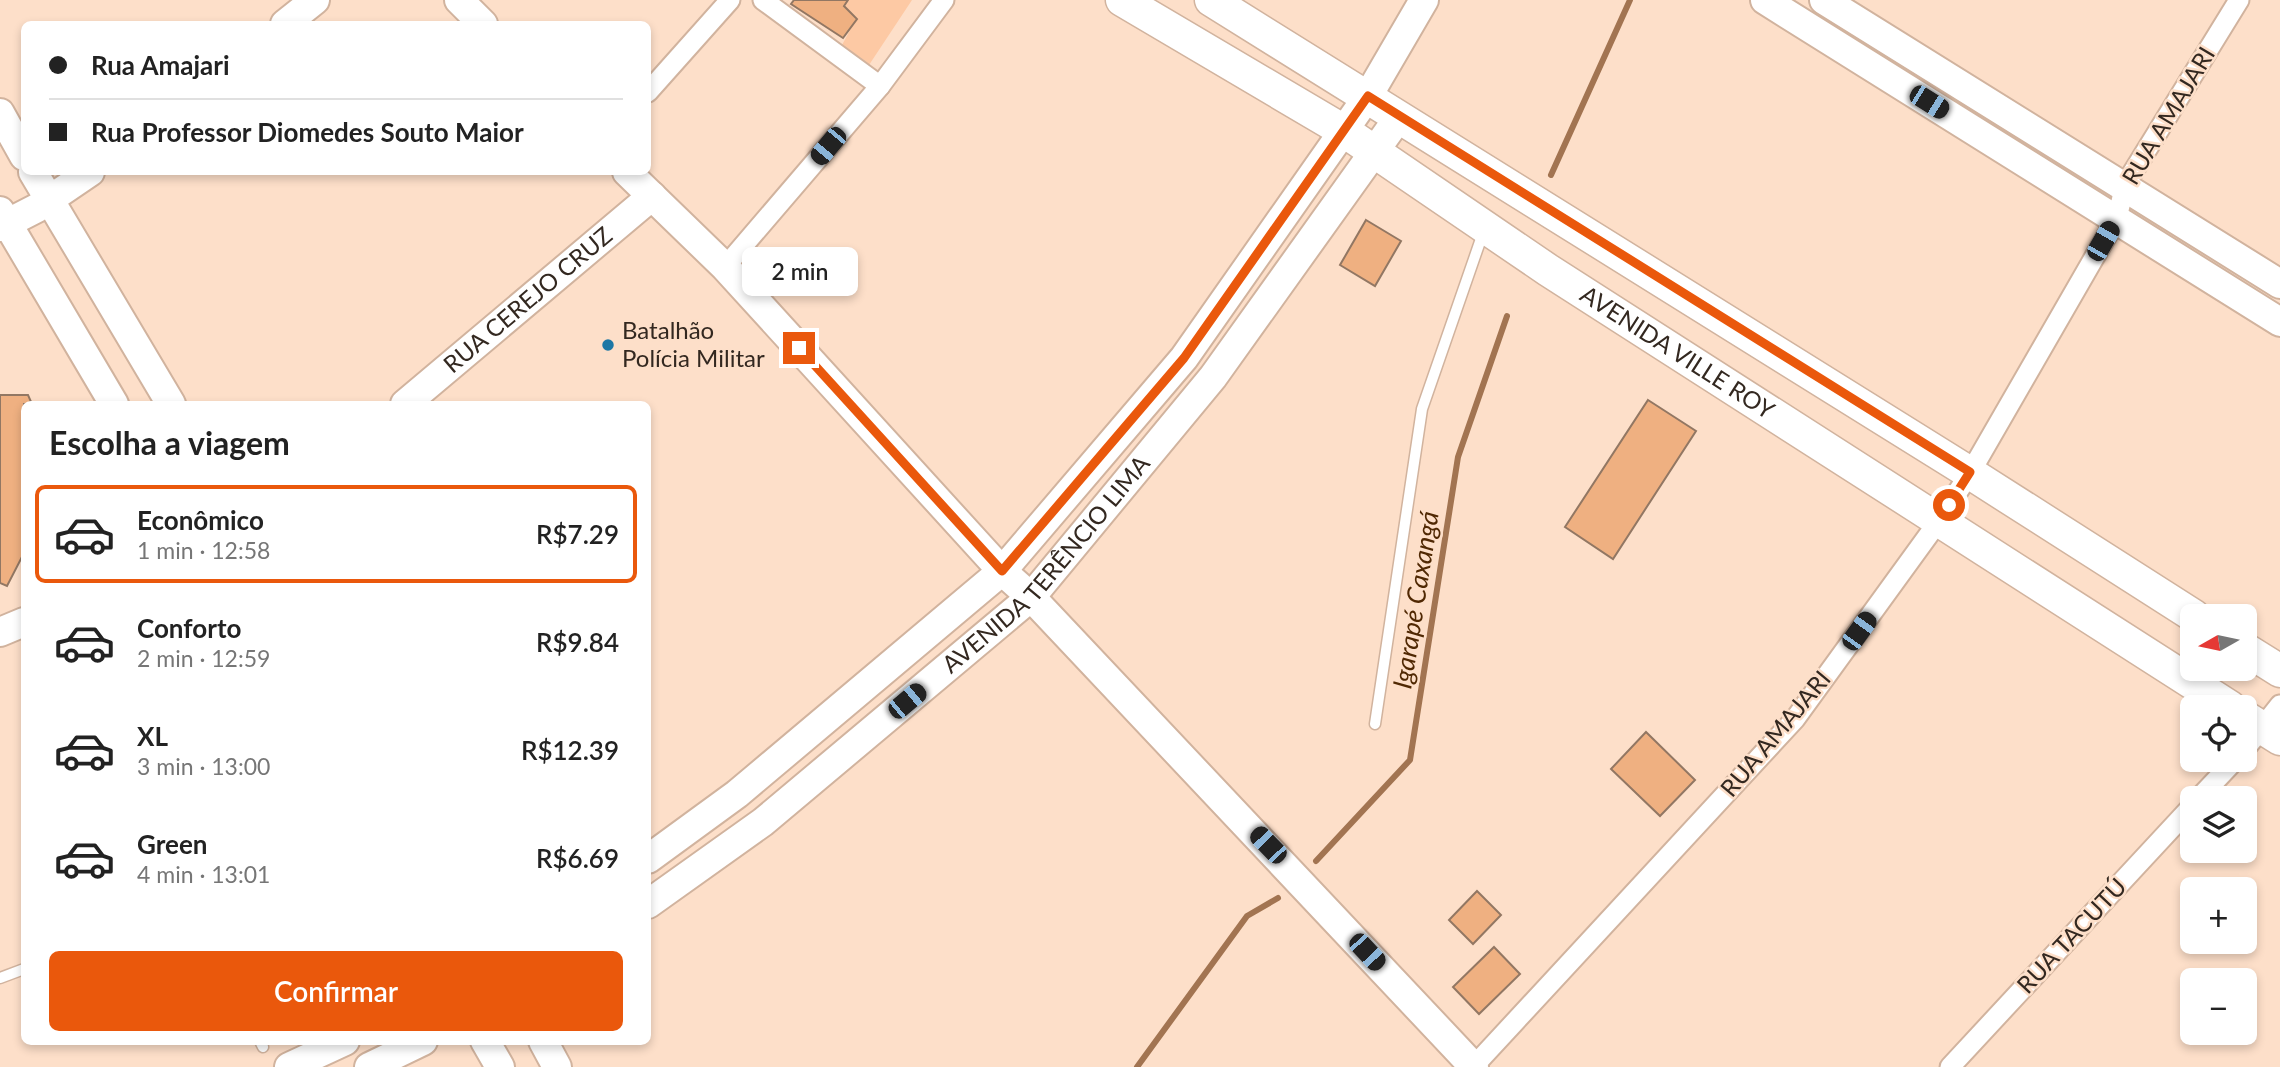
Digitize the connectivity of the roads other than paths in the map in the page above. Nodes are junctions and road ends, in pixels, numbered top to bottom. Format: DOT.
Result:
graph roads {
  1 [pos="314,0"];
  2 [pos="459,0"];
  3 [pos="730,0"];
  4 [pos="763,0"];
  5 [pos="944,0"];
  6 [pos="1122,0"];
  7 [pos="1211,0"];
  8 [pos="1424,0"];
  9 [pos="1765,0"];
  10 [pos="1824,0"];
  11 [pos="2239,0"];
  12 [pos="289,21"];
  13 [pos="480,21"];
  14 [pos="880,86"];
  15 [pos="651,89"];
  16 [pos="1368,96"];
  17 [pos="0,113"];
  18 [pos="1399,117"];
  19 [pos="1344,131"];
  20 [pos="21,151"];
  21 [pos="1374,154"];
  22 [pos="35,175"];
  23 [pos="86,175"];
  24 [pos="630,175"];
  25 [pos="2125,185"];
  26 [pos="652,196"];
  27 [pos="50,201"];
  28 [pos="2116,218"];
  29 [pos="2,220"];
  30 [pos="1491,229"];
  31 [pos="725,267"];
  32 [pos="2280,284"];
  33 [pos="2280,322"];
  34 [pos="112,401"];
  35 [pos="169,401"];
  36 [pos="409,401"];
  37 [pos="1970,472"];
  38 [pos="1938,522"];
  39 [pos="1002,571"];
  40 [pos="1031,597"];
  41 [pos="2180,607"];
  42 [pos="2258,657"];
  43 [pos="2280,671"];
  44 [pos="2211,695"];
  45 [pos="1375,724"];
  46 [pos="2224,772"];
  47 [pos="2210,786"];
  48 [pos="2180,819"];
  49 [pos="675,840"];
  50 [pos="651,857"];
  51 [pos="695,872"];
  52 [pos="651,902"];
  53 [pos="21,970"];
  54 [pos="0,978"];
  55 [pos="336,1045"];
  56 [pos="415,1045"];
  57 [pos="487,1045"];
  58 [pos="544,1045"];
  59 [pos="289,1067"];
  60 [pos="369,1067"];
  61 [pos="499,1067"];
  62 [pos="557,1067"];
  63 [pos="1474,1067"];
  64 [pos="1950,1067"];
  1 -- 12 [label="main road"];
  2 -- 13 [label="main road"];
  3 -- 15 [label="street"];
  4 -- 14 [label="street"];
  5 -- 14 [label="street"];
  6 -- 19 [label="main road, AVENIDA VILLE ROY"];
  7 -- 16 [label="main road, AVENIDA VILLE ROY"];
  8 -- 16 [label="main road, AVENIDA TERÊNCIO LIMA"];
  9 -- 28 [label="main road"];
  10 -- 25 [label="main road"];
  11 -- 25 [label="street, RUA AMAJARI"];
  14 -- 31 [label="street"];
  16 -- 18 [label="main road, AVENIDA VILLE ROY"];
  16 -- 19 [label="main road, AVENIDA TERÊNCIO LIMA"];
  17 -- 20 [label="main road"];
  18 -- 21 [label="main road, AVENIDA TERÊNCIO LIMA"];
  18 -- 37 [label="main road, AVENIDA VILLE ROY"];
  19 -- 21 [label="main road, AVENIDA VILLE ROY"];
  19 -- 39 [label="main road, AVENIDA TERÊNCIO LIMA"];
  21 -- 30 [label="main road, AVENIDA VILLE ROY"];
  21 -- 40 [label="main road, AVENIDA TERÊNCIO LIMA"];
  22 -- 27 [label="main road"];
  23 -- 27 [label="main road"];
  24 -- 26 [label="main road"];
  25 -- 28 [label="street, RUA AMAJARI"];
  25 -- 32 [label="main road"];
  26 -- 31 [label="main road"];
  26 -- 36 [label="main road, RUA CEREJO CRUZ"];
  27 -- 29 [label="main road"];
  27 -- 35 [label="main road"];
  28 -- 33 [label="main road"];
  28 -- 37 [label="street, RUA AMAJARI"];
  29 -- 34 [label="main road"];
  30 -- 38 [label="main road, AVENIDA VILLE ROY"];
  30 -- 45 [label="lane"];
  31 -- 39 [label="main road"];
  37 -- 38 [label="street, RUA AMAJARI"];
  37 -- 41 [label="main road, AVENIDA VILLE ROY"];
  38 -- 44 [label="main road, AVENIDA VILLE ROY"];
  38 -- 63 [label="street, RUA AMAJARI"];
  39 -- 40 [label="main road"];
  39 -- 49 [label="main road, AVENIDA TERÊNCIO LIMA"];
  40 -- 51 [label="main road, AVENIDA TERÊNCIO LIMA"];
  40 -- 63 [label="main road"];
  42 -- 43 [label="main road"];
  46 -- 47 [label="street"];
  48 -- 64 [label="street, RUA TACUTÚ"];
  49 -- 50 [label="main road, AVENIDA TERÊNCIO LIMA"];
  49 -- 51 [label="main road"];
  51 -- 52 [label="main road, AVENIDA TERÊNCIO LIMA"];
  53 -- 54 [label="lane"];
  55 -- 59 [label="main road"];
  56 -- 60 [label="main road"];
  57 -- 61 [label="main road"];
  58 -- 62 [label="main road"];
}
